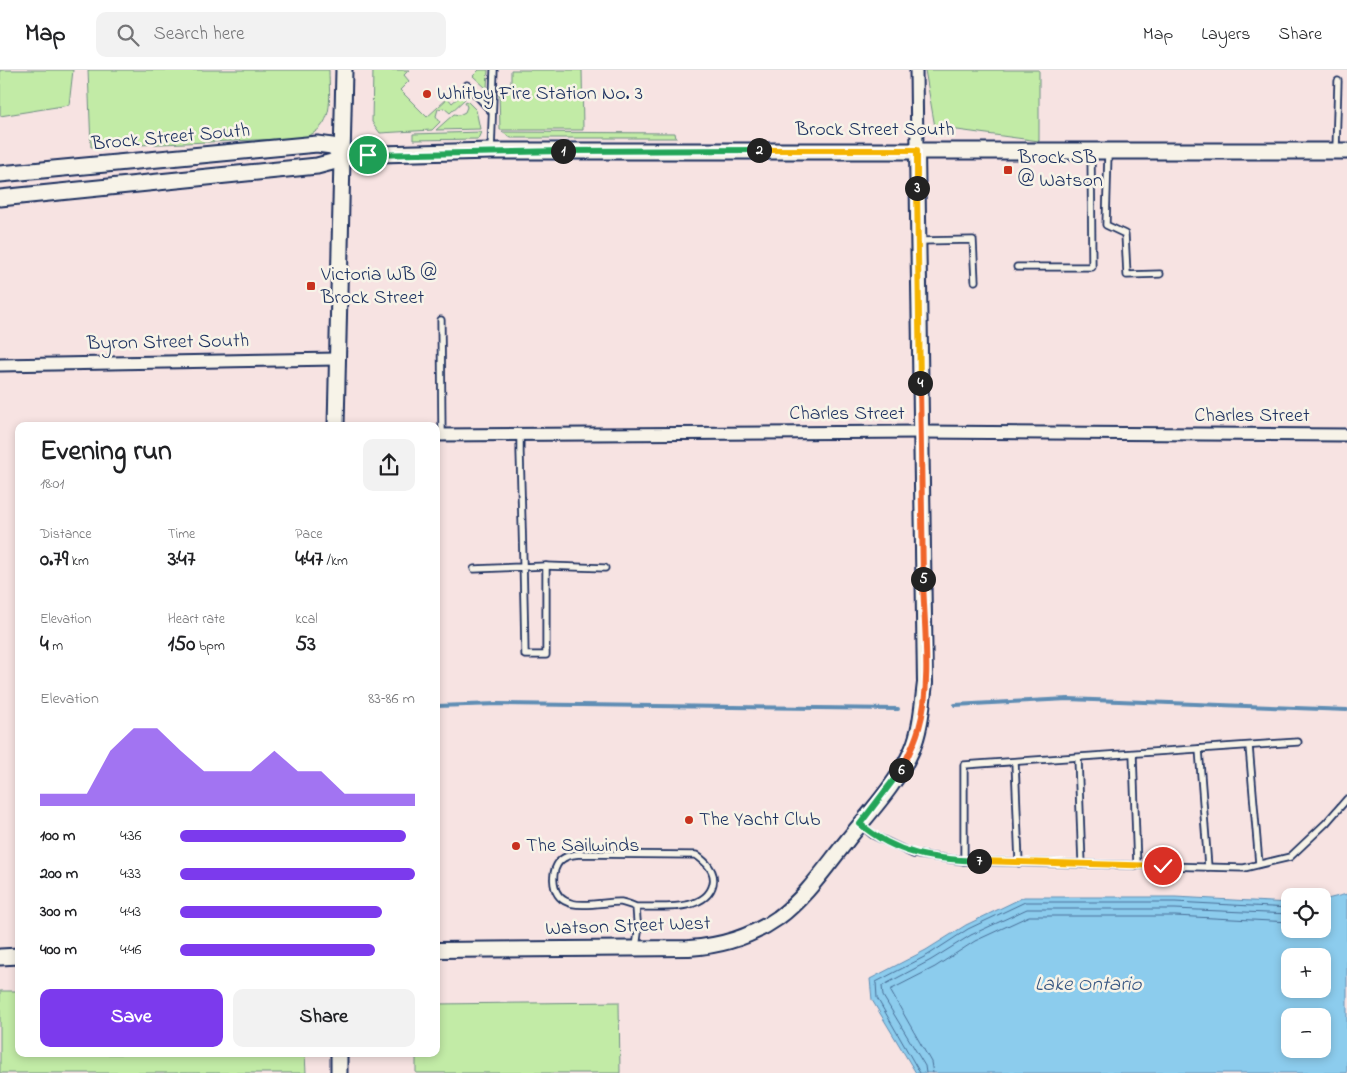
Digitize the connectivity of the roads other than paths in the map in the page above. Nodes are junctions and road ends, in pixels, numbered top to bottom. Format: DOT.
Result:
graph roads {
  1 [pos="344,70"];
  2 [pos="494,70"];
  3 [pos="916,70"];
  4 [pos="1338,81"];
  5 [pos="467,85"];
  6 [pos="492,112"];
  7 [pos="917,150"];
  8 [pos="1091,150"];
  9 [pos="1108,150"];
  10 [pos="491,151"];
  11 [pos="1341,151"];
  12 [pos="343,154"];
  13 [pos="0,174"];
  14 [pos="0,198"];
  15 [pos="918,241"];
  16 [pos="1017,267"];
  17 [pos="1160,274"];
  18 [pos="975,281"];
  19 [pos="441,320"];
  20 [pos="337,359"];
  21 [pos="0,365"];
  22 [pos="336,422"];
  23 [pos="439,422"];
  24 [pos="921,432"];
  25 [pos="440,435"];
  26 [pos="520,435"];
  27 [pos="1347,435"];
  28 [pos="546,566"];
  29 [pos="523,567"];
  30 [pos="605,568"];
  31 [pos="474,569"];
  32 [pos="1298,742"];
  33 [pos="1249,746"];
  34 [pos="1199,749"];
  35 [pos="1133,754"];
  36 [pos="1078,758"];
  37 [pos="1015,762"];
  38 [pos="1347,799"];
  39 [pos="860,824"];
  40 [pos="964,861"];
  41 [pos="1019,863"];
  42 [pos="1082,864"];
  43 [pos="1259,864"];
  44 [pos="1137,866"];
  45 [pos="1208,867"];
  46 [pos="636,907"];
  47 [pos="636,949"];
  48 [pos="440,950"];
  49 [pos="15,956"];
  50 [pos="0,957"];
  51 [pos="339,1057"];
  52 [pos="339,1073"];
  1 -- 12 [label="main road"];
  2 -- 6 [label="lane"];
  3 -- 7 [label="street"];
  4 -- 11 [label="lane"];
  5 -- 6 [label="lane"];
  6 -- 10 [label="lane"];
  7 -- 8 [label="main road, Brock Street South"];
  7 -- 10 [label="main road, Brock Street South"];
  7 -- 15 [label="street, Watson Street West"];
  8 -- 9 [label="main road, Brock Street South"];
  8 -- 16 [label="lane"];
  9 -- 11 [label="main road, Brock Street South"];
  9 -- 17 [label="lane"];
  10 -- 12 [label="main road, Brock Street South"];
  12 -- 13 [label="main road, Brock Street South"];
  12 -- 14 [label="main road, Brock Street South"];
  12 -- 20 [label="main road"];
  15 -- 18 [label="lane"];
  15 -- 24 [label="street, Watson Street West"];
  19 -- 23 [label="lane"];
  20 -- 21 [label="street, Byron Street South"];
  20 -- 22 [label="main road"];
  24 -- 26 [label="street, Charles Street"];
  24 -- 27 [label="street, Charles Street"];
  24 -- 39 [label="street, Watson Street West"];
  25 -- 26 [label="street, Charles Street"];
  26 -- 29 [label="lane"];
  28 -- 29 [label="lane"];
  28 -- 29 [label="lane"];
  28 -- 30 [label="lane"];
  29 -- 31 [label="lane"];
  32 -- 33 [label="lane"];
  33 -- 34 [label="lane"];
  33 -- 43 [label="lane"];
  34 -- 35 [label="lane"];
  34 -- 45 [label="lane"];
  35 -- 36 [label="lane"];
  35 -- 44 [label="lane"];
  36 -- 37 [label="lane"];
  36 -- 42 [label="lane"];
  37 -- 40 [label="lane"];
  37 -- 41 [label="lane"];
  38 -- 43 [label="lane"];
  39 -- 40 [label="lane"];
  39 -- 47 [label="street, Watson Street West"];
  40 -- 41 [label="lane"];
  41 -- 42 [label="lane"];
  42 -- 44 [label="lane"];
  43 -- 45 [label="lane"];
  44 -- 45 [label="lane"];
  46 -- 46 [label="lane"];
  46 -- 47 [label="lane"];
  47 -- 48 [label="street, Watson Street West"];
  49 -- 50 [label="main road"];
  51 -- 52 [label="main road"];
}
